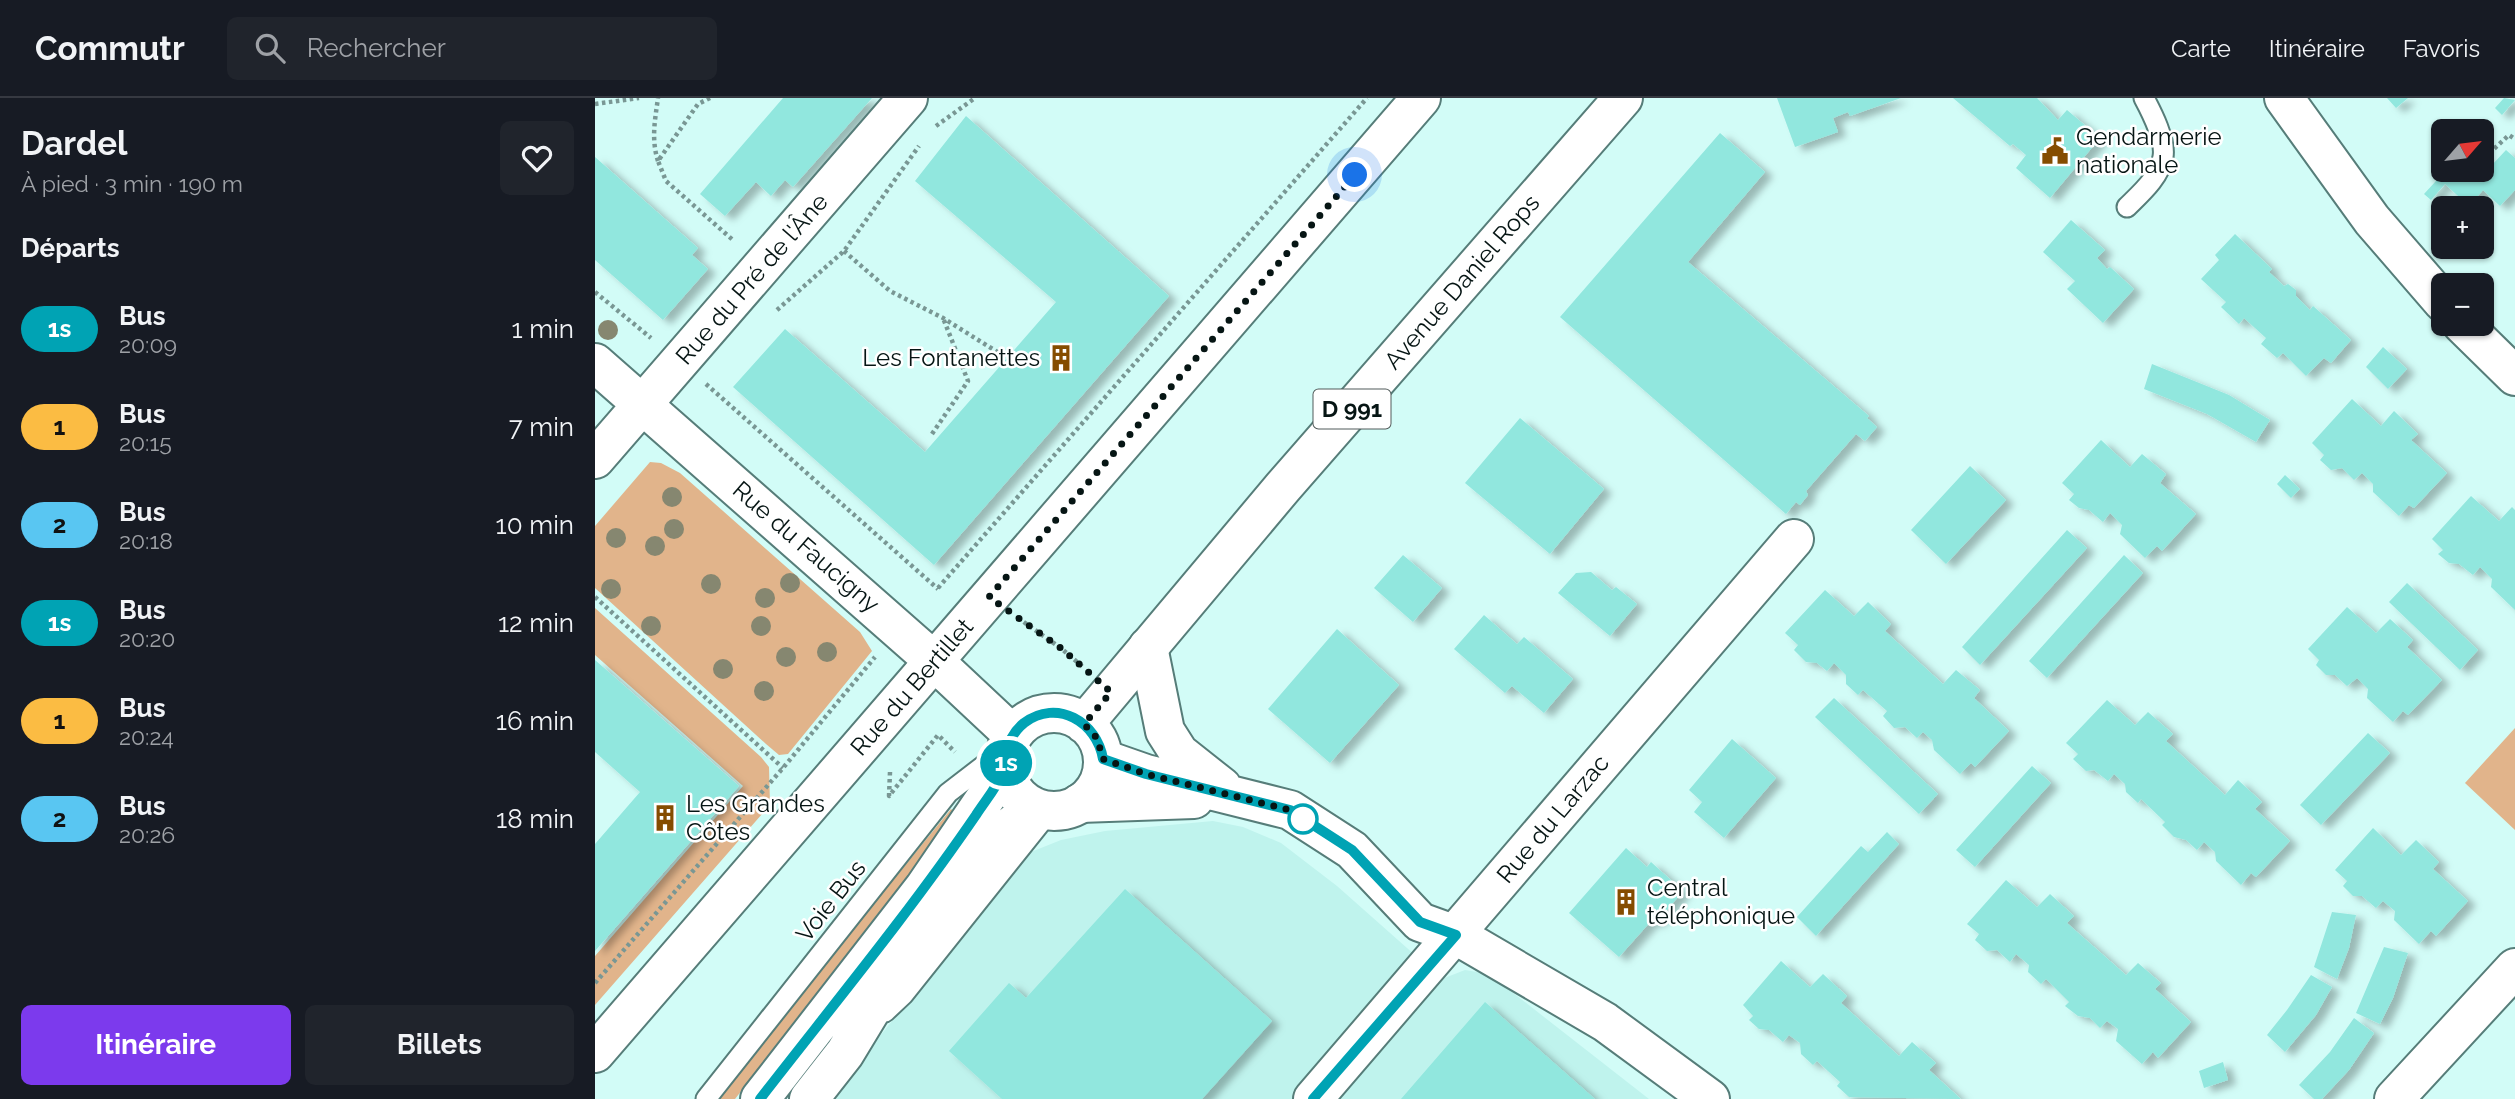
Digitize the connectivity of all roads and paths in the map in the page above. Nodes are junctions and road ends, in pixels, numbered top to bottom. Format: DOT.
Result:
graph roads {
  1 [pos="639,98"];
  2 [pos="658,98"];
  3 [pos="710,98"];
  4 [pos="908,98"];
  5 [pos="1367,98"];
  6 [pos="1422,98"];
  7 [pos="1623,98"];
  8 [pos="2144,98"];
  9 [pos="2284,98"];
  10 [pos="972,99"];
  11 [pos="595,104"];
  12 [pos="930,131"];
  13 [pos="2515,139"];
  14 [pos="922,142"];
  15 [pos="2494,149"];
  16 [pos="658,161"];
  17 [pos="2127,207"];
  18 [pos="844,251"];
  19 [pos="763,266"];
  20 [pos="2431,288"];
  21 [pos="595,292"];
  22 [pos="773,314"];
  23 [pos="943,318"];
  24 [pos="2474,336"];
  25 [pos="999,353"];
  26 [pos="595,363"];
  27 [pos="700,374"];
  28 [pos="2515,376"];
  29 [pos="656,416"];
  30 [pos="932,433"];
  31 [pos="595,459"];
  32 [pos="1794,539"];
  33 [pos="937,589"];
  34 [pos="595,597"];
  35 [pos="980,608"];
  36 [pos="1148,647"];
  37 [pos="880,651"];
  38 [pos="934,661"];
  39 [pos="1111,692"];
  40 [pos="1084,724"];
  41 [pos="1009,750"];
  42 [pos="1103,759"];
  43 [pos="783,768"];
  44 [pos="1234,797"];
  45 [pos="1055,807"];
  46 [pos="1456,935"];
  47 [pos="2515,968"];
  48 [pos="595,983"];
  49 [pos="595,1053"];
  50 [pos="706,1099"];
  51 [pos="760,1099"];
  52 [pos="809,1099"];
  53 [pos="1313,1099"];
  54 [pos="1710,1099"];
  55 [pos="2394,1099"];
  1 -- 11 [label="path"];
  2 -- 16 [label="path"];
  3 -- 16 [label="path"];
  4 -- 19 [label="street, Rue du Pré de l'Âne"];
  5 -- 33 [label="path"];
  6 -- 35 [label="street, Rue du Bertillet"];
  7 -- 36 [label="street, Avenue Daniel Rops / D 991"];
  8 -- 17 [label="lane"];
  9 -- 20 [label="street"];
  10 -- 12 [label="path"];
  13 -- 15 [label="path"];
  14 -- 18 [label="path"];
  16 -- 19 [label="path"];
  18 -- 22 [label="path"];
  18 -- 23 [label="path"];
  19 -- 27 [label="street, Rue du Pré de l'Âne"];
  21 -- 27 [label="path"];
  23 -- 25 [label="path"];
  23 -- 30 [label="path"];
  24 -- 28 [label="street"];
  26 -- 29 [label="street, Rue du Faucigny"];
  27 -- 29 [label="street, Rue du Pré de l'Âne"];
  27 -- 29 [label="path"];
  27 -- 33 [label="path"];
  29 -- 31 [label="street, Rue du Pré de l'Âne"];
  29 -- 38 [label="street, Rue du Faucigny"];
  32 -- 46 [label="street, Rue du Larzac"];
  33 -- 35 [label="path"];
  34 -- 43 [label="path"];
  35 -- 38 [label="street, Rue du Bertillet"];
  35 -- 39 [label="path"];
  36 -- 39 [label="street, Avenue Daniel Rops / D 991"];
  36 -- 44 [label="street"];
  37 -- 43 [label="path"];
  38 -- 41 [label="street, Rue du Faucigny"];
  38 -- 49 [label="street, Rue du Bertillet"];
  39 -- 40 [label="street, Avenue Daniel Rops / D 991"];
  40 -- 41 [label="street"];
  40 -- 42 [label="street"];
  41 -- 45 [label="street"];
  41 -- 50 [label="lane, Voie Bus"];
  41 -- 51 [label="street"];
  42 -- 44 [label="street"];
  42 -- 45 [label="street"];
  43 -- 48 [label="path"];
  44 -- 45 [label="street"];
  44 -- 46 [label="street"];
  45 -- 52 [label="street"];
  46 -- 53 [label="street, Rue du Larzac"];
  46 -- 54 [label="street"];
  47 -- 55 [label="street"];
}
